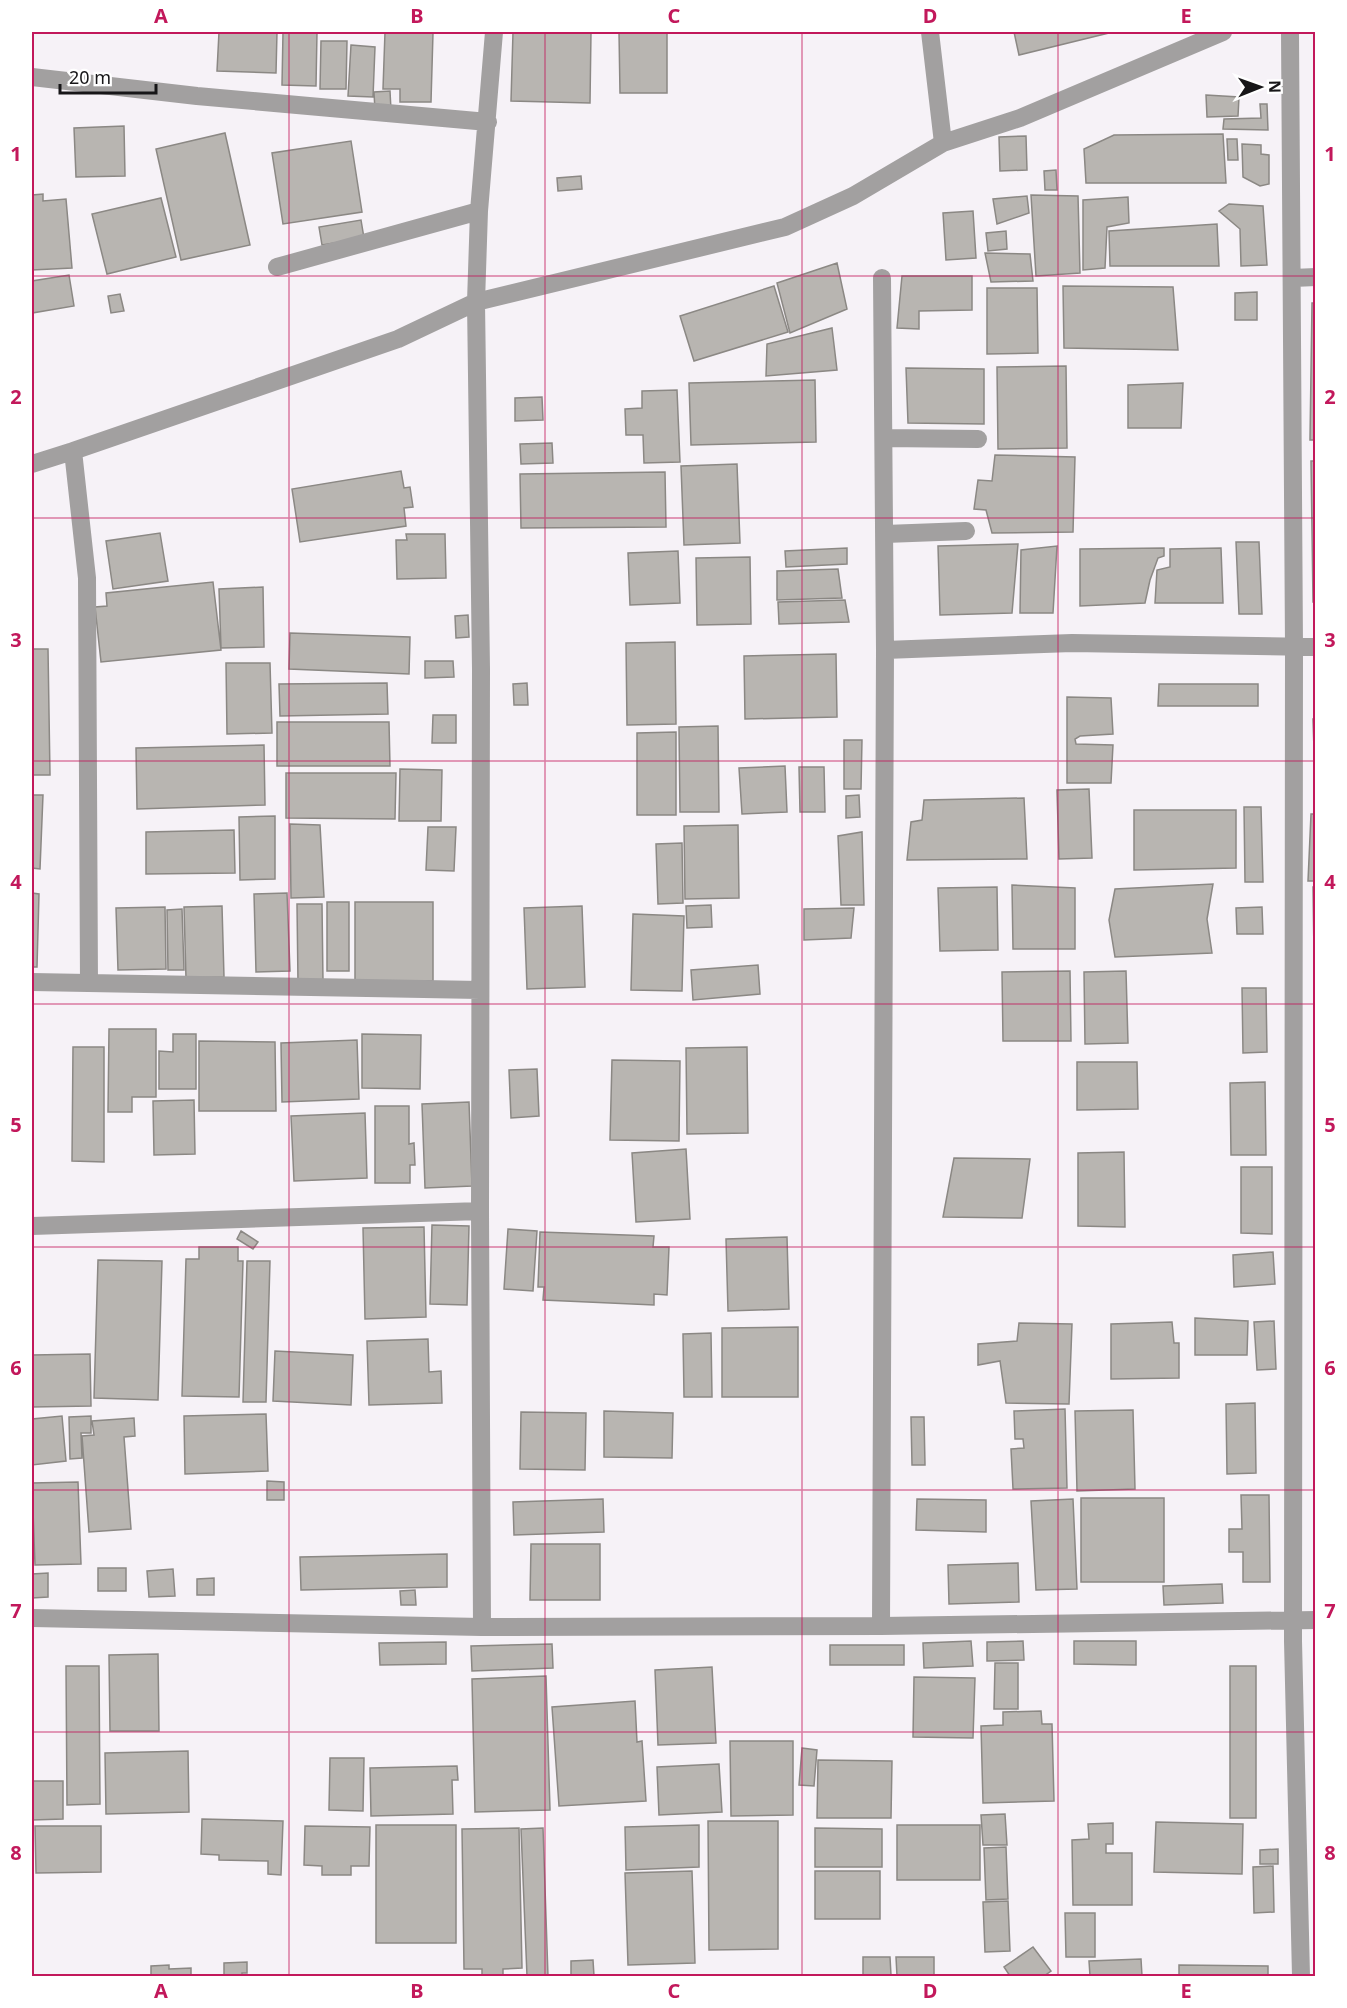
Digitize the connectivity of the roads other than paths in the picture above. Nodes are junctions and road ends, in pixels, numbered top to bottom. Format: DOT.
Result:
graph roads {
  1 [pos="494,32"];
  2 [pos="930,32"];
  3 [pos="1223,32"];
  4 [pos="1290,32"];
  5 [pos="32,77"];
  6 [pos="488,122"];
  7 [pos="943,143"];
  8 [pos="479,211"];
  9 [pos="277,267"];
  10 [pos="1316,277"];
  11 [pos="882,278"];
  12 [pos="1293,278"];
  13 [pos="476,302"];
  14 [pos="884,438"];
  15 [pos="978,439"];
  16 [pos="73,451"];
  17 [pos="32,464"];
  18 [pos="966,531"];
  19 [pos="885,534"];
  20 [pos="1294,646"];
  21 [pos="1316,647"];
  22 [pos="885,650"];
  23 [pos="32,982"];
  24 [pos="89,982"];
  25 [pos="480,990"];
  26 [pos="480,1211"];
  27 [pos="32,1226"];
  28 [pos="32,1618"];
  29 [pos="1293,1620"];
  30 [pos="1316,1620"];
  31 [pos="881,1626"];
  32 [pos="482,1627"];
  33 [pos="1301,1977"];
  1 -- 6 [label="street"];
  2 -- 7 [label="street"];
  3 -- 7 [label="street"];
  4 -- 12 [label="street"];
  5 -- 6 [label="street"];
  6 -- 8 [label="street"];
  7 -- 13 [label="street"];
  8 -- 9 [label="street"];
  8 -- 13 [label="street"];
  10 -- 12 [label="street"];
  11 -- 14 [label="street"];
  12 -- 20 [label="street"];
  13 -- 16 [label="street"];
  13 -- 25 [label="street"];
  14 -- 15 [label="street"];
  14 -- 19 [label="street"];
  16 -- 17 [label="street"];
  16 -- 24 [label="street"];
  18 -- 19 [label="street"];
  19 -- 22 [label="street"];
  20 -- 21 [label="street"];
  20 -- 22 [label="street"];
  20 -- 29 [label="street"];
  22 -- 31 [label="street"];
  23 -- 24 [label="street"];
  24 -- 25 [label="street"];
  25 -- 26 [label="street"];
  26 -- 27 [label="street"];
  26 -- 32 [label="street"];
  28 -- 32 [label="street"];
  29 -- 30 [label="street"];
  29 -- 31 [label="street"];
  29 -- 33 [label="street"];
  31 -- 32 [label="street"];
}
